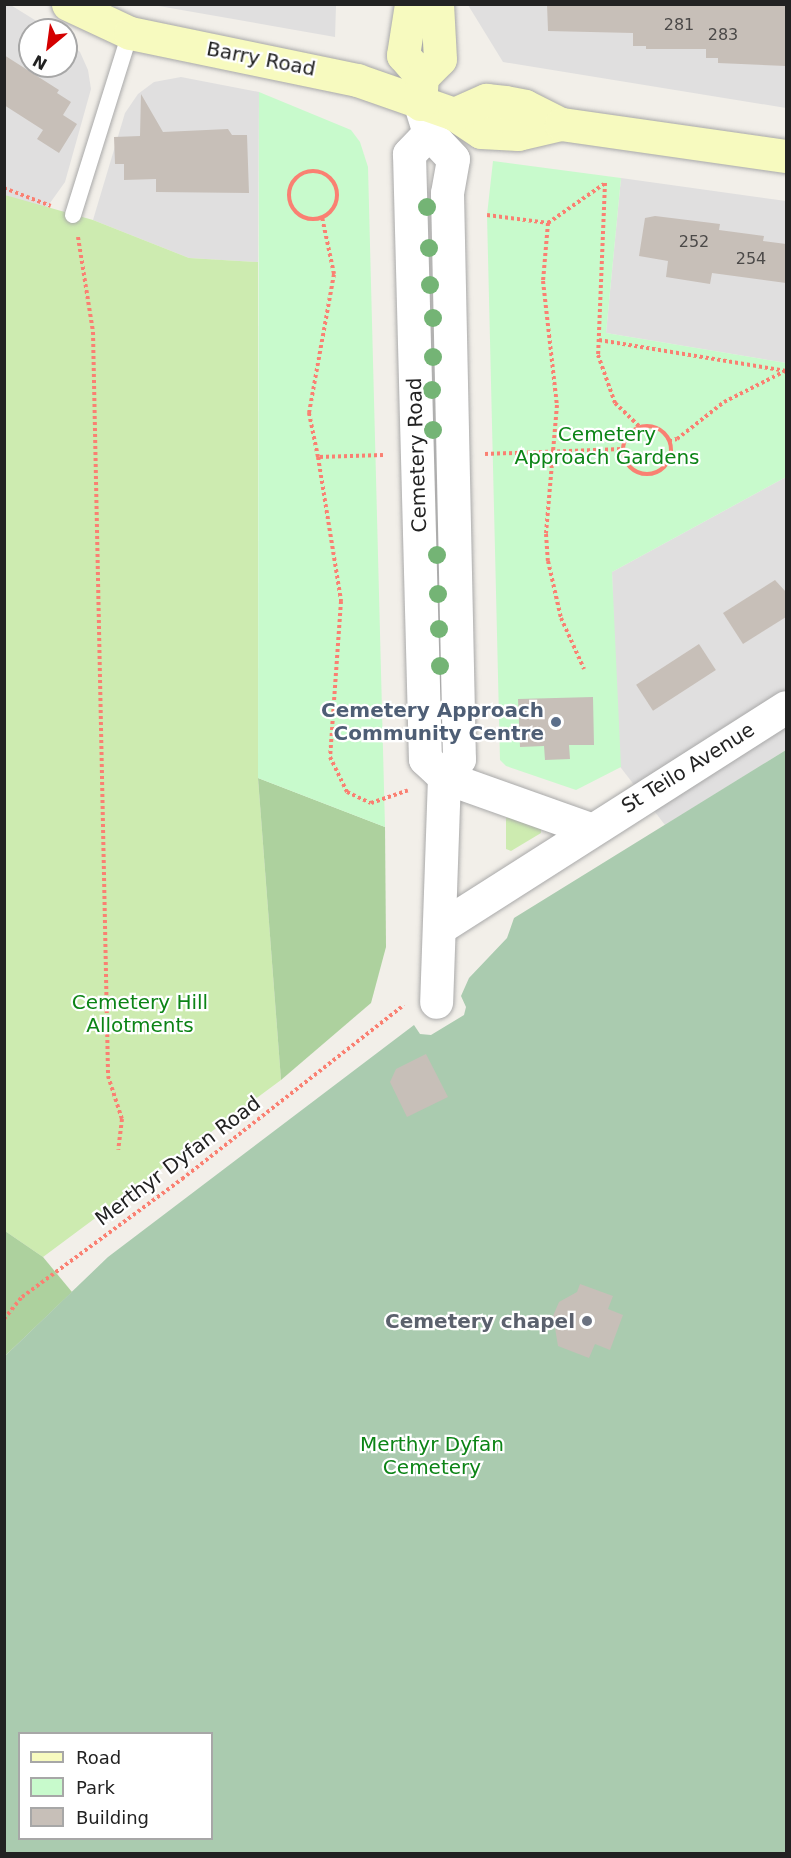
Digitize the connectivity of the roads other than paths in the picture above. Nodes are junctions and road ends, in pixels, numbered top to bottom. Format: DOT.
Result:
graph roads {
  1 [pos="411,4"];
  2 [pos="437,4"];
  3 [pos="77,7"];
  4 [pos="130,33"];
  5 [pos="431,107"];
  6 [pos="786,156"];
  7 [pos="73,215"];
  8 [pos="786,707"];
  9 [pos="444,777"];
  10 [pos="590,829"];
  11 [pos="439,928"];
  12 [pos="436,1002"];
  1 -- 5 [label="street"];
  2 -- 5 [label="street"];
  3 -- 4 [label="street, Barry Road"];
  4 -- 5 [label="street, Barry Road"];
  4 -- 7 [label="lane"];
  5 -- 6 [label="street, Barry Road"];
  5 -- 9 [label="street, Cemetery Road"];
  8 -- 10 [label="street, St Teilo Avenue"];
  9 -- 10 [label="street"];
  9 -- 11 [label="street, Cemetery Road"];
  10 -- 11 [label="street, St Teilo Avenue"];
  11 -- 12 [label="street, Cemetery Road"];
}
